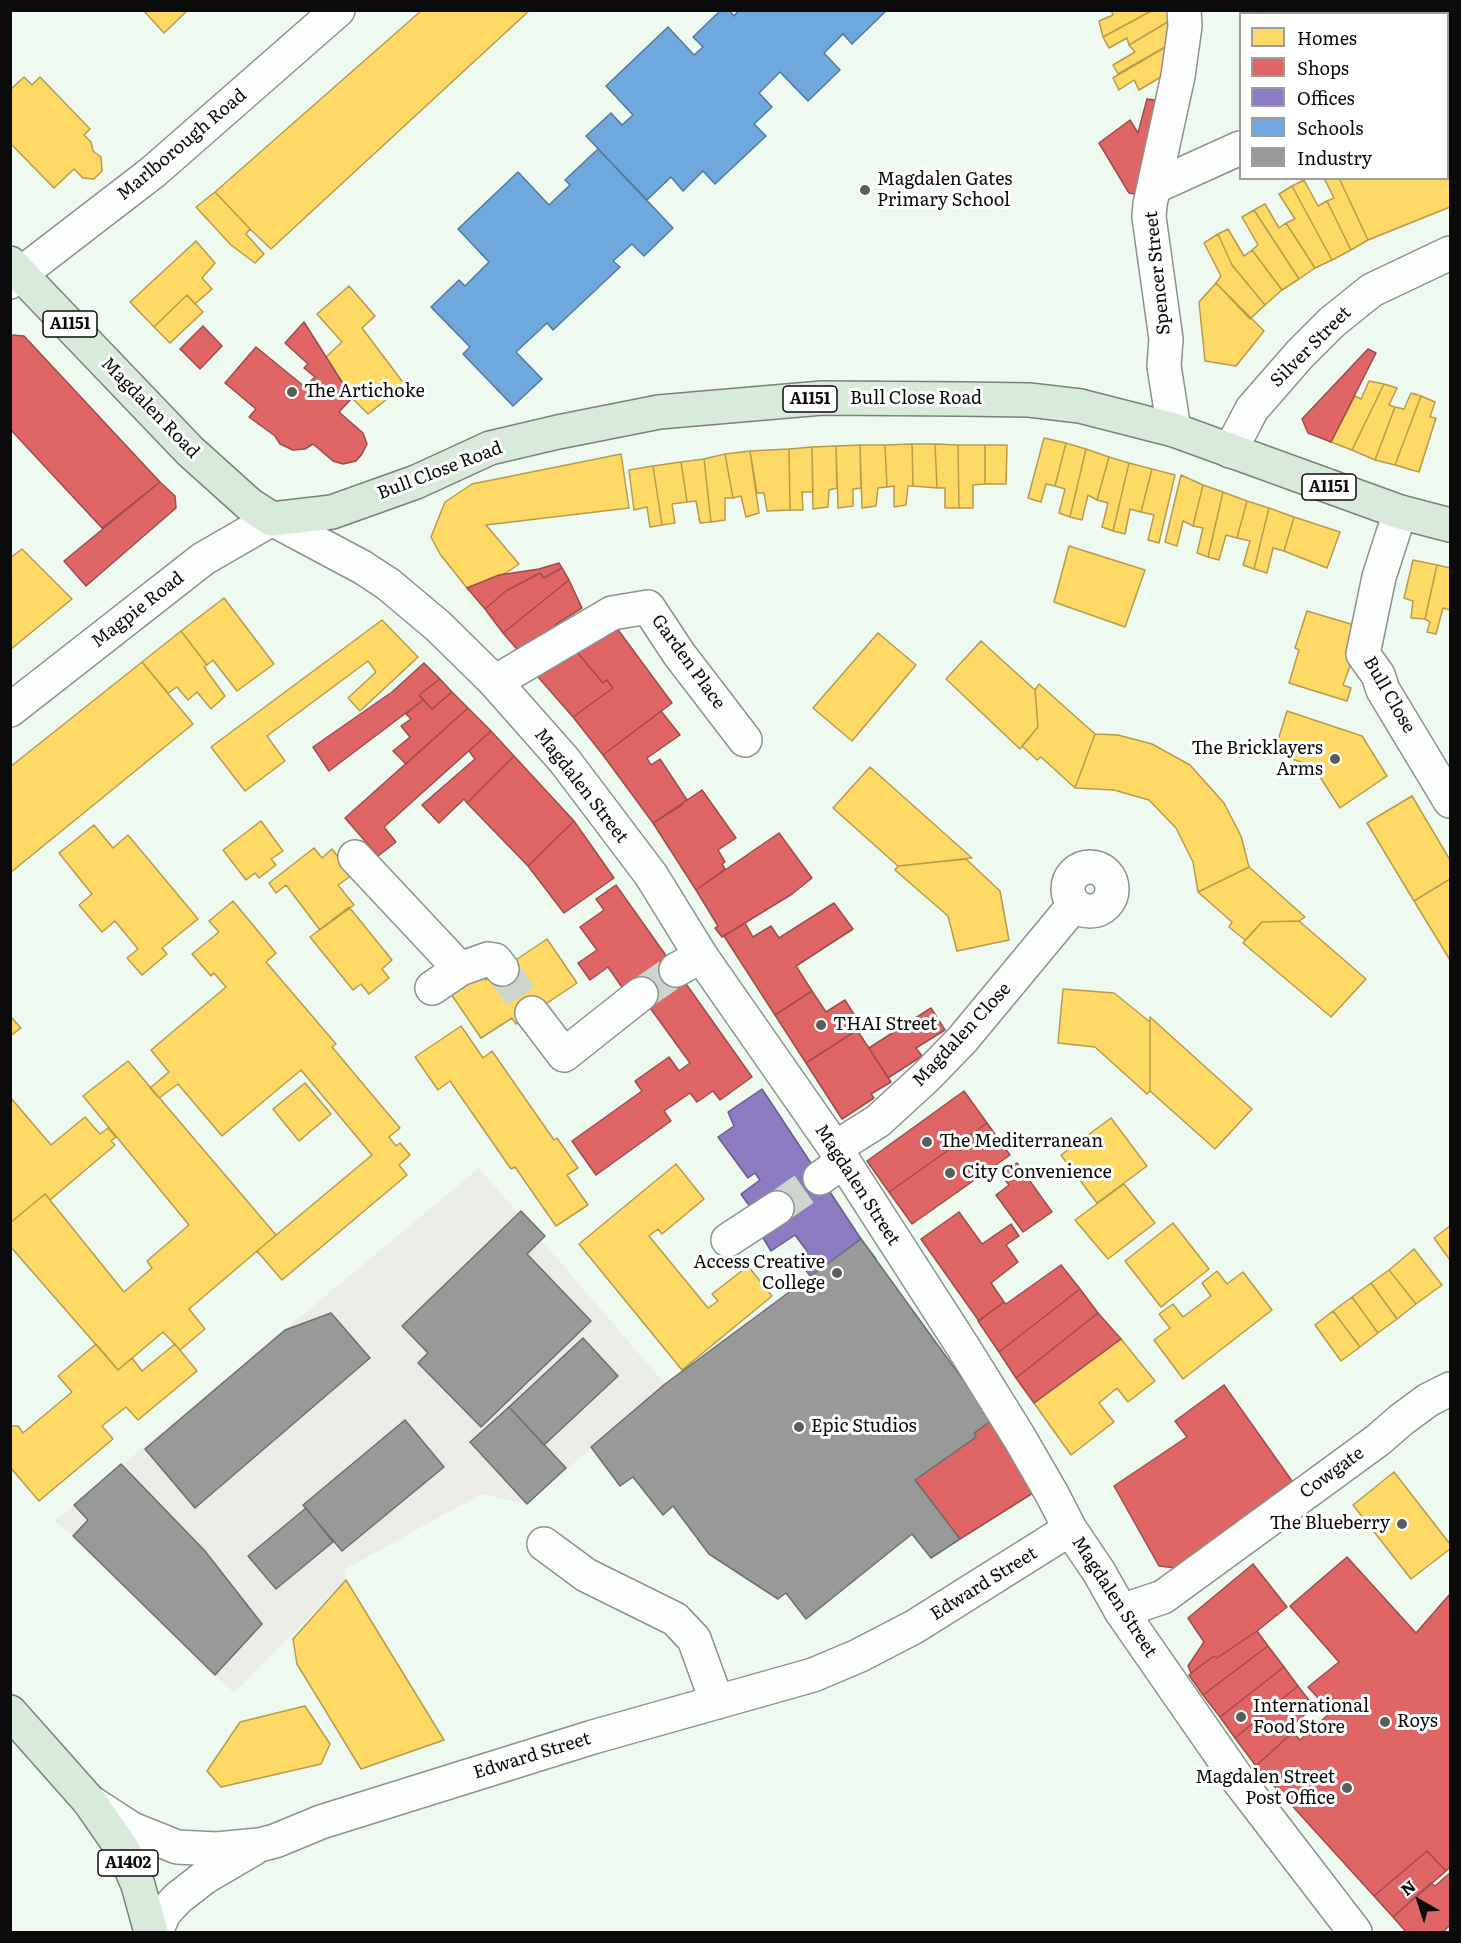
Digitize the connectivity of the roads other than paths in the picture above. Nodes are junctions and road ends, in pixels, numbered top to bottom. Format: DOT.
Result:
graph roads {
  1 [pos="338,10"];
  2 [pos="1184,10"];
  3 [pos="1239,148"];
  4 [pos="1154,187"];
  5 [pos="1450,253"];
  6 [pos="14,273"];
  7 [pos="1174,430"];
  8 [pos="1230,451"];
  9 [pos="1400,512"];
  10 [pos="272,519"];
  11 [pos="1450,525"];
  12 [pos="495,682"];
  13 [pos="10,711"];
  14 [pos="745,740"];
  15 [pos="1450,801"];
  16 [pos="355,857"];
  17 [pos="1074,905"];
  18 [pos="460,969"];
  19 [pos="502,969"];
  20 [pos="432,988"];
  21 [pos="641,994"];
  22 [pos="532,1013"];
  23 [pos="833,1163"];
  24 [pos="777,1208"];
  25 [pos="728,1240"];
  26 [pos="1450,1389"];
  27 [pos="1070,1530"];
  28 [pos="544,1544"];
  29 [pos="1121,1611"];
  30 [pos="717,1702"];
  31 [pos="10,1712"];
  32 [pos="89,1801"];
  33 [pos="260,1845"];
  34 [pos="151,1932"];
  35 [pos="156,1932"];
  36 [pos="1355,1932"];
  1 -- 6 [label="street, Marlborough Road"];
  2 -- 4 [label="street, Spencer Street"];
  3 -- 4 [label="street"];
  4 -- 7 [label="street, Spencer Street"];
  5 -- 8 [label="street, Silver Street"];
  6 -- 10 [label="main road, Magdalen Road / A1151"];
  7 -- 8 [label="main road, Bull Close Road / A1151"];
  7 -- 10 [label="main road, Bull Close Road / A1151"];
  8 -- 9 [label="main road, Bull Close Road / A1151"];
  9 -- 11 [label="main road, Bull Close Road / A1151"];
  9 -- 15 [label="street, Bull Close"];
  10 -- 12 [label="street, Magdalen Street"];
  10 -- 13 [label="street, Magpie Road"];
  12 -- 14 [label="street, Garden Place"];
  12 -- 23 [label="street, Magdalen Street"];
  16 -- 18 [label="street"];
  17 -- 23 [label="street, Magdalen Close"];
  18 -- 19 [label="street"];
  18 -- 20 [label="street"];
  21 -- 22 [label="street"];
  23 -- 27 [label="street, Magdalen Street"];
  24 -- 25 [label="street"];
  26 -- 29 [label="street, Cowgate"];
  27 -- 29 [label="street, Magdalen Street"];
  27 -- 30 [label="street, Edward Street"];
  28 -- 30 [label="street"];
  29 -- 36 [label="street, Magdalen Street"];
  30 -- 33 [label="street, Edward Street"];
  31 -- 32 [label="main road, Edward Street / A1402"];
  32 -- 33 [label="street, Edward Street"];
  32 -- 34 [label="main road, A1402"];
  33 -- 35 [label="street"];
}
